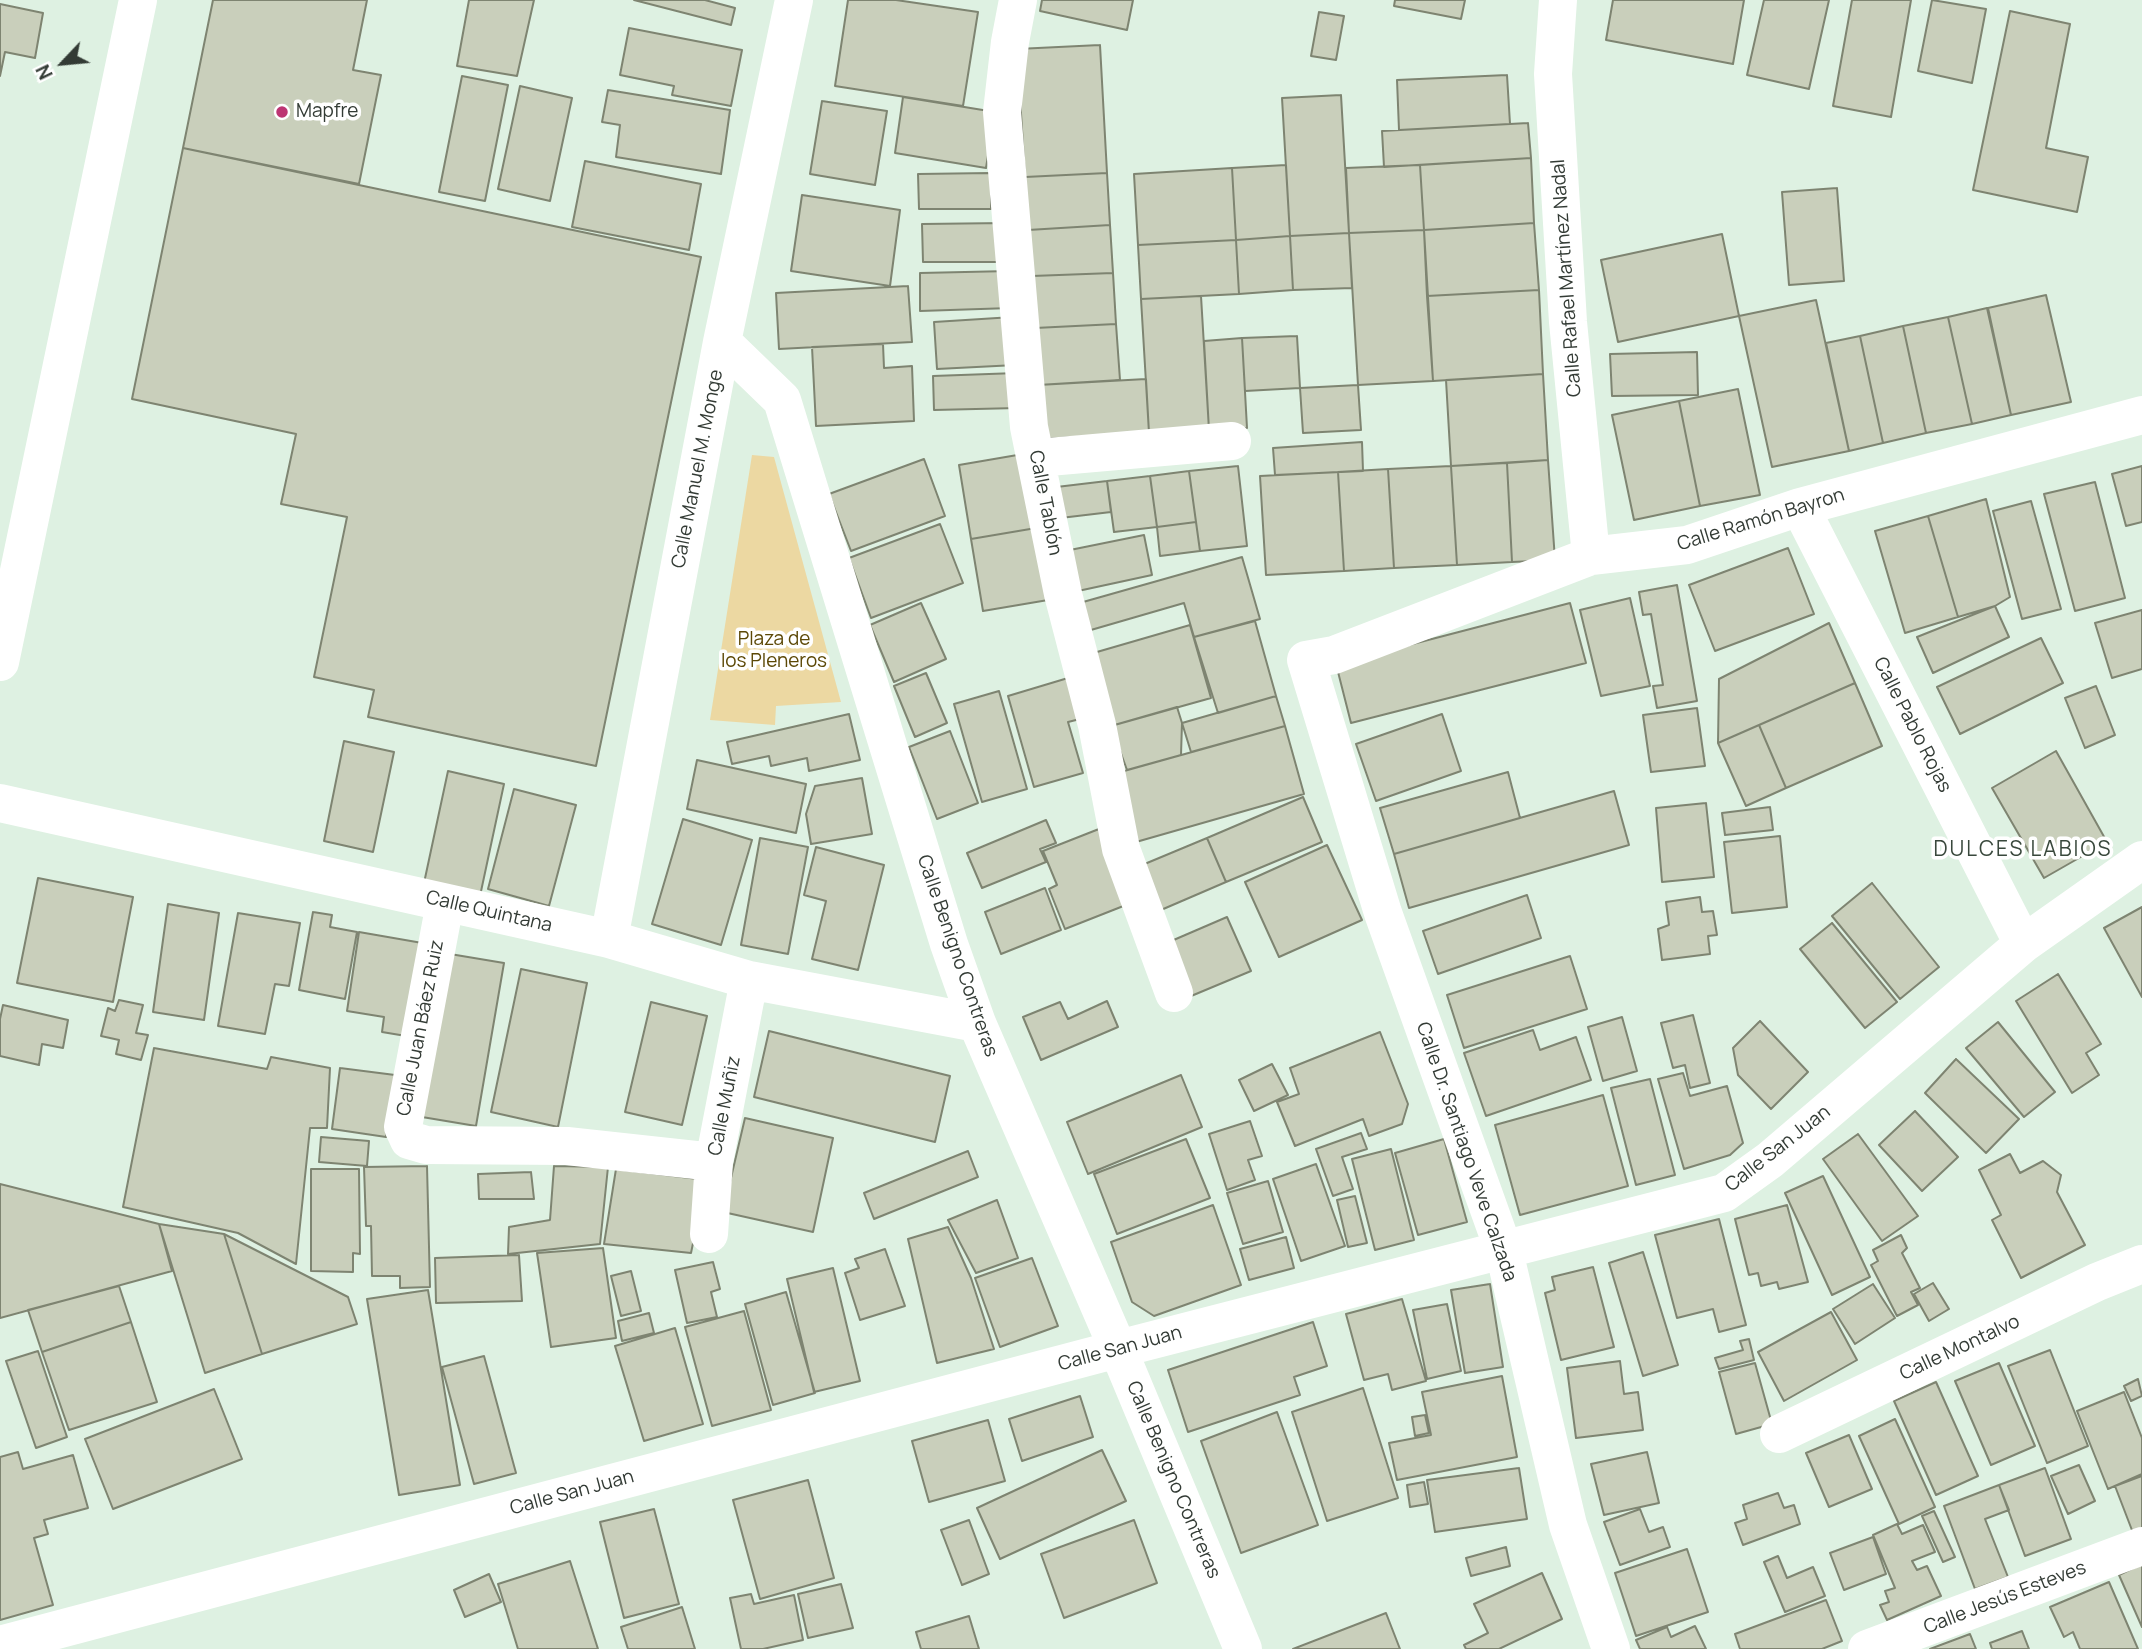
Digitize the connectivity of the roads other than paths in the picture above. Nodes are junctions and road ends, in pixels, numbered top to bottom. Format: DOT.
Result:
graph roads {
  1 [pos="138,0"];
  2 [pos="794,0"];
  3 [pos="1018,0"];
  4 [pos="1558,0"];
  5 [pos="722,342"];
  6 [pos="2142,415"];
  7 [pos="1232,441"];
  8 [pos="1037,458"];
  9 [pos="1800,507"];
  10 [pos="1591,556"];
  11 [pos="1306,660"];
  12 [pos="0,663"];
  13 [pos="0,803"];
  14 [pos="2142,860"];
  15 [pos="445,903"];
  16 [pos="609,939"];
  17 [pos="2023,944"];
  18 [pos="749,979"];
  19 [pos="1174,993"];
  20 [pos="977,1023"];
  21 [pos="714,1163"];
  22 [pos="709,1234"];
  23 [pos="1504,1251"];
  24 [pos="2142,1264"];
  25 [pos="1118,1349"];
  26 [pos="1779,1434"];
  27 [pos="2142,1546"];
  28 [pos="0,1645"];
  29 [pos="1243,1649"];
  30 [pos="1611,1649"];
  31 [pos="1867,1649"];
  1 -- 12 [label="street"];
  2 -- 5 [label="street, Calle Manuel M. Monge"];
  3 -- 8 [label="street, Calle Tablón"];
  4 -- 10 [label="street, Calle Rafael Martínez Nadal"];
  5 -- 16 [label="street, Calle Manuel M. Monge"];
  5 -- 20 [label="street, Calle Benigno Contreras"];
  6 -- 9 [label="street, Calle Ramón Bayron"];
  7 -- 8 [label="street"];
  8 -- 19 [label="street, Calle Tablón"];
  9 -- 10 [label="street, Calle Ramón Bayron"];
  9 -- 17 [label="street, Calle Pablo Rojas"];
  10 -- 11 [label="street, Calle Ramón Bayron"];
  11 -- 23 [label="street, Calle Dr. Santiago Veve Calzada"];
  13 -- 15 [label="street, Calle Quintana"];
  14 -- 17 [label="street, Calle San Juan"];
  15 -- 16 [label="street, Calle Quintana"];
  15 -- 21 [label="street, Calle Juan Báez Ruiz"];
  16 -- 18 [label="street, Calle Quintana"];
  17 -- 23 [label="street, Calle San Juan"];
  18 -- 20 [label="street, Calle Quintana"];
  18 -- 21 [label="street, Calle Muñiz"];
  20 -- 25 [label="street, Calle Benigno Contreras"];
  21 -- 22 [label="street, Calle Muñiz"];
  23 -- 25 [label="street, Calle San Juan"];
  23 -- 30 [label="street, Calle Dr. Santiago Veve Calzada"];
  24 -- 26 [label="street, Calle Montalvo"];
  25 -- 28 [label="street, Calle San Juan"];
  25 -- 29 [label="street, Calle Benigno Contreras"];
  27 -- 31 [label="street, Calle Jesús Esteves"];
}
